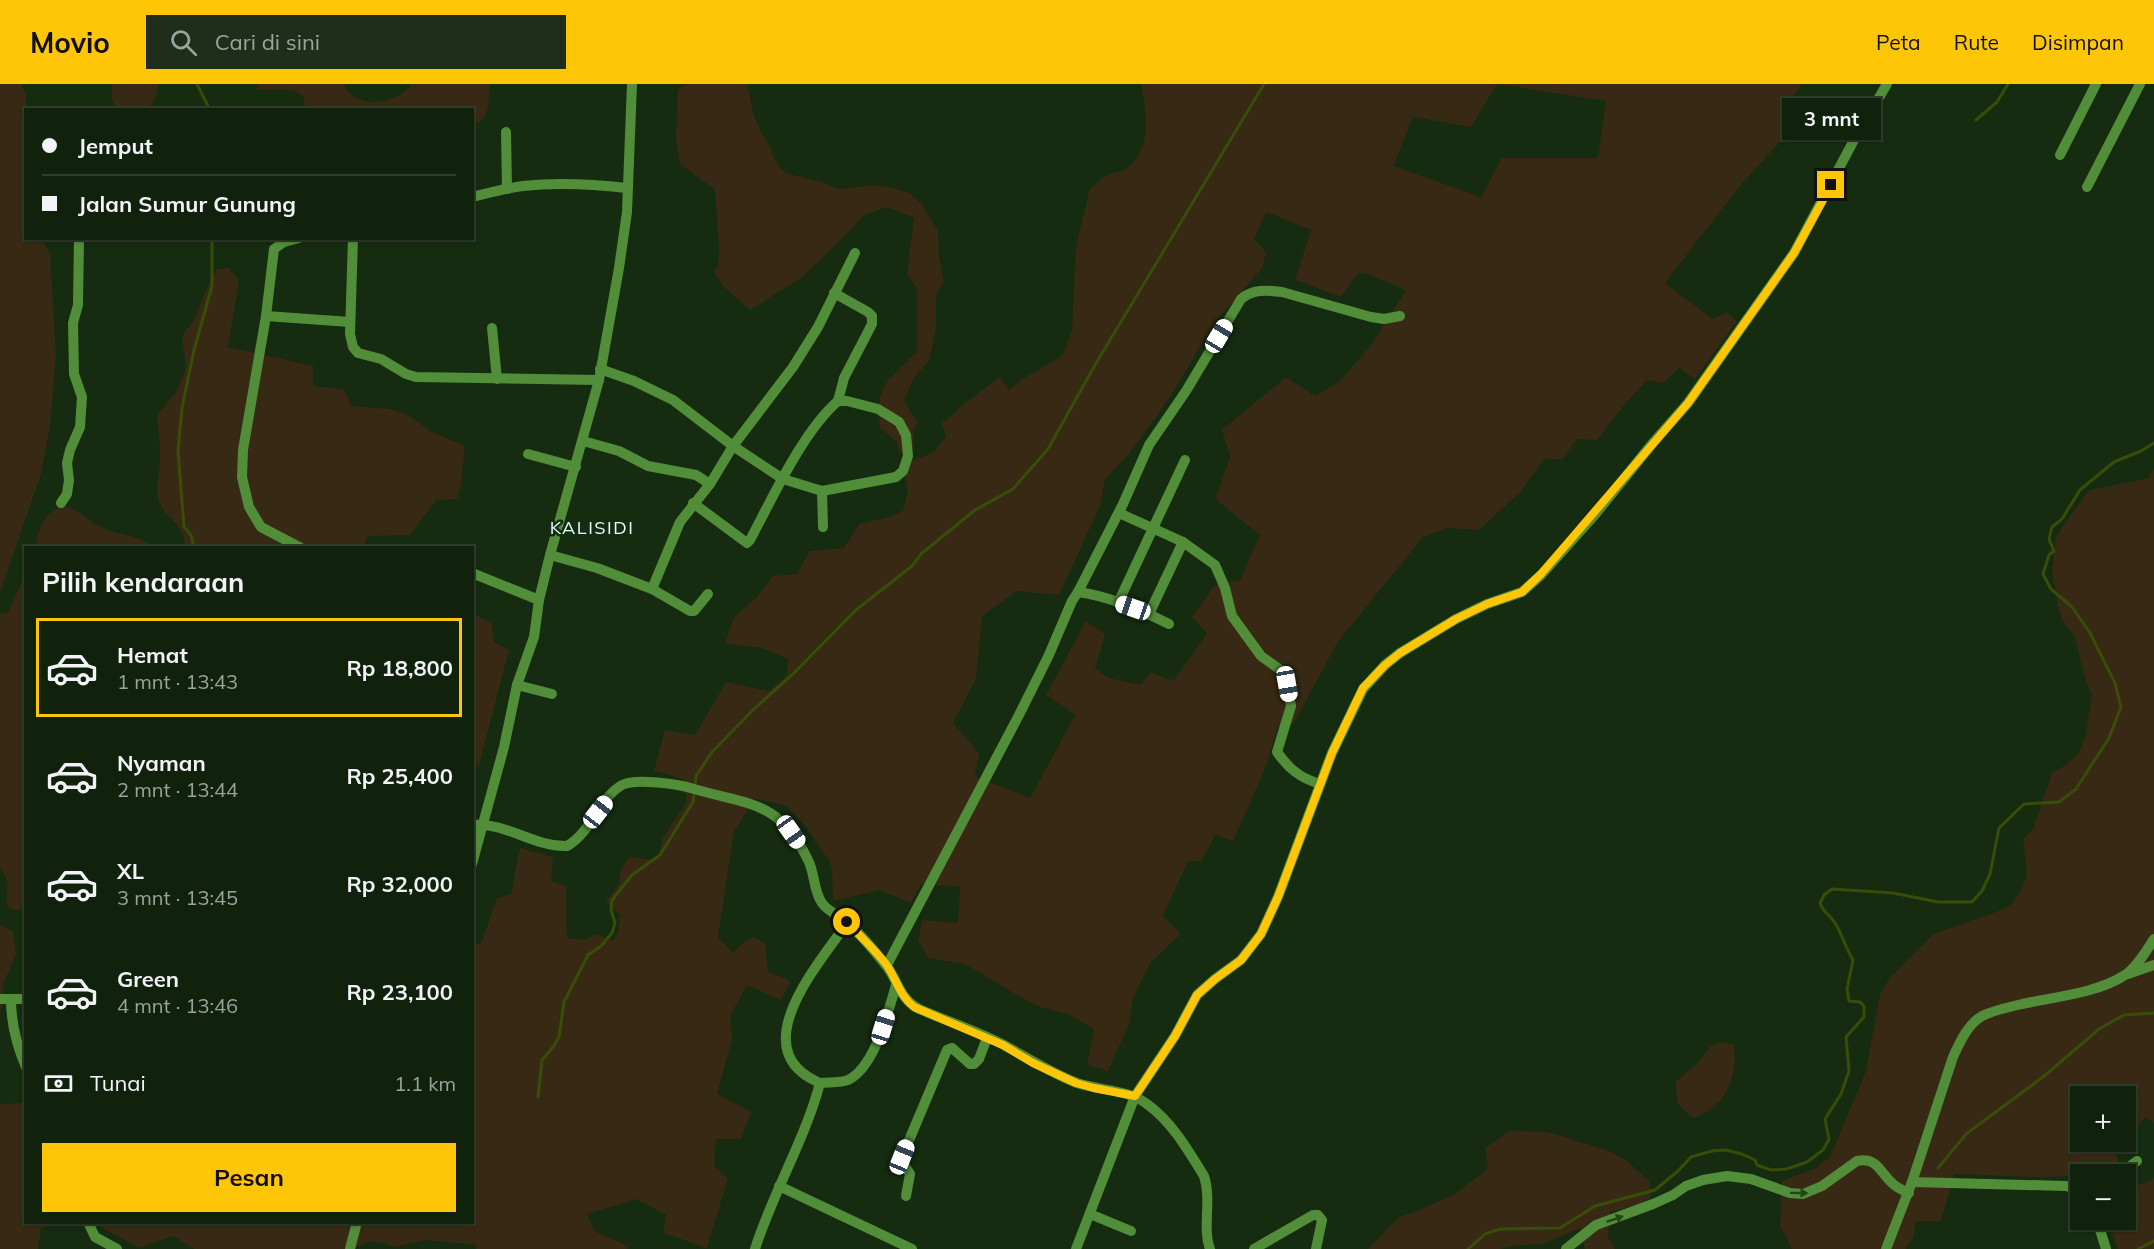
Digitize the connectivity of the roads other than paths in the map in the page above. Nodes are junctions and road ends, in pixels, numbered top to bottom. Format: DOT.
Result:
graph roads {
  1 [pos="632,84"];
  2 [pos="1887,84"];
  3 [pos="2096,84"];
  4 [pos="2140,84"];
  5 [pos="506,132"];
  6 [pos="2061,155"];
  7 [pos="2087,187"];
  8 [pos="627,188"];
  9 [pos="507,189"];
  10 [pos="474,197"];
  11 [pos="79,240"];
  12 [pos="292,240"];
  13 [pos="353,240"];
  14 [pos="855,254"];
  15 [pos="834,293"];
  16 [pos="266,316"];
  17 [pos="1400,316"];
  18 [pos="350,322"];
  19 [pos="492,328"];
  20 [pos="600,369"];
  21 [pos="497,379"];
  22 [pos="599,380"];
  23 [pos="838,401"];
  24 [pos="583,441"];
  25 [pos="733,446"];
  26 [pos="528,454"];
  27 [pos="1185,460"];
  28 [pos="576,467"];
  29 [pos="783,479"];
  30 [pos="710,484"];
  31 [pos="822,491"];
  32 [pos="61,503"];
  33 [pos="693,503"];
  34 [pos="1119,513"];
  35 [pos="823,527"];
  36 [pos="1153,528"];
  37 [pos="1183,542"];
  38 [pos="297,546"];
  39 [pos="550,555"];
  40 [pos="474,574"];
  41 [pos="652,590"];
  42 [pos="1078,592"];
  43 [pos="708,594"];
  44 [pos="539,600"];
  45 [pos="1118,603"];
  46 [pos="1149,614"];
  47 [pos="1169,624"];
  48 [pos="517,685"];
  49 [pos="552,694"];
  50 [pos="1320,784"];
  51 [pos="478,824"];
  52 [pos="474,851"];
  53 [pos="847,922"];
  54 [pos="2154,939"];
  55 [pos="887,965"];
  56 [pos="2154,965"];
  57 [pos="2127,974"];
  58 [pos="896,985"];
  59 [pos="5,999"];
  60 [pos="24,999"];
  61 [pos="987,1038"];
  62 [pos="24,1062"];
  63 [pos="820,1083"];
  64 [pos="1135,1096"];
  65 [pos="2137,1161"];
  66 [pos="2133,1164"];
  67 [pos="779,1186"];
  68 [pos="2070,1187"];
  69 [pos="1910,1188"];
  70 [pos="906,1196"];
  71 [pos="1090,1214"];
  72 [pos="89,1224"];
  73 [pos="356,1224"];
  74 [pos="2100,1230"];
  75 [pos="1131,1231"];
  76 [pos="904,1247"];
  77 [pos="117,1249"];
  78 [pos="350,1249"];
  79 [pos="755,1249"];
  80 [pos="1076,1249"];
  81 [pos="1210,1249"];
  82 [pos="1254,1249"];
  83 [pos="1316,1249"];
  84 [pos="1566,1249"];
  85 [pos="1886,1249"];
  86 [pos="2106,1249"];
  1 -- 8 [label="street"];
  2 -- 50 [label="street"];
  3 -- 6 [label="street"];
  4 -- 7 [label="street"];
  5 -- 9 [label="street"];
  8 -- 9 [label="street"];
  8 -- 20 [label="street"];
  9 -- 10 [label="street"];
  11 -- 32 [label="street"];
  12 -- 16 [label="street"];
  13 -- 18 [label="street"];
  14 -- 15 [label="street"];
  15 -- 23 [label="street"];
  15 -- 25 [label="street"];
  16 -- 18 [label="street"];
  16 -- 38 [label="street"];
  17 -- 34 [label="street"];
  18 -- 21 [label="street"];
  19 -- 21 [label="street"];
  20 -- 22 [label="street"];
  20 -- 25 [label="street"];
  21 -- 22 [label="street"];
  22 -- 24 [label="street"];
  23 -- 29 [label="street"];
  23 -- 31 [label="street"];
  24 -- 28 [label="street"];
  24 -- 30 [label="street"];
  25 -- 29 [label="street"];
  25 -- 30 [label="street"];
  26 -- 28 [label="street"];
  27 -- 36 [label="street"];
  28 -- 39 [label="street"];
  29 -- 31 [label="street"];
  29 -- 33 [label="street"];
  30 -- 33 [label="street"];
  31 -- 35 [label="street"];
  33 -- 41 [label="street"];
  34 -- 36 [label="street"];
  34 -- 42 [label="street"];
  36 -- 37 [label="street"];
  36 -- 45 [label="street"];
  37 -- 46 [label="street"];
  37 -- 50 [label="street"];
  39 -- 41 [label="street"];
  39 -- 44 [label="street"];
  40 -- 44 [label="street"];
  41 -- 43 [label="street"];
  42 -- 45 [label="street"];
  42 -- 55 [label="street"];
  44 -- 48 [label="street"];
  45 -- 46 [label="street"];
  46 -- 47 [label="street"];
  48 -- 49 [label="street"];
  48 -- 51 [label="street"];
  50 -- 64 [label="street"];
  51 -- 52 [label="street"];
  51 -- 53 [label="street"];
  53 -- 55 [label="street"];
  53 -- 63 [label="street"];
  54 -- 57 [label="street"];
  55 -- 58 [label="street"];
  56 -- 57 [label="street"];
  57 -- 69 [label="street"];
  58 -- 61 [label="street"];
  58 -- 63 [label="street"];
  59 -- 60 [label="street"];
  59 -- 62 [label="street"];
  61 -- 64 [label="street"];
  61 -- 70 [label="street"];
  63 -- 67 [label="street"];
  64 -- 71 [label="street"];
  64 -- 81 [label="street"];
  65 -- 66 [label="street"];
  67 -- 76 [label="street"];
  67 -- 79 [label="street"];
  68 -- 69 [label="street"];
  84 -- 69 [label="street, one-way"];
  69 -- 85 [label="street"];
  71 -- 75 [label="street"];
  71 -- 80 [label="street"];
  72 -- 77 [label="street"];
  73 -- 78 [label="street"];
  74 -- 86 [label="street"];
  82 -- 83 [label="street"];
}
